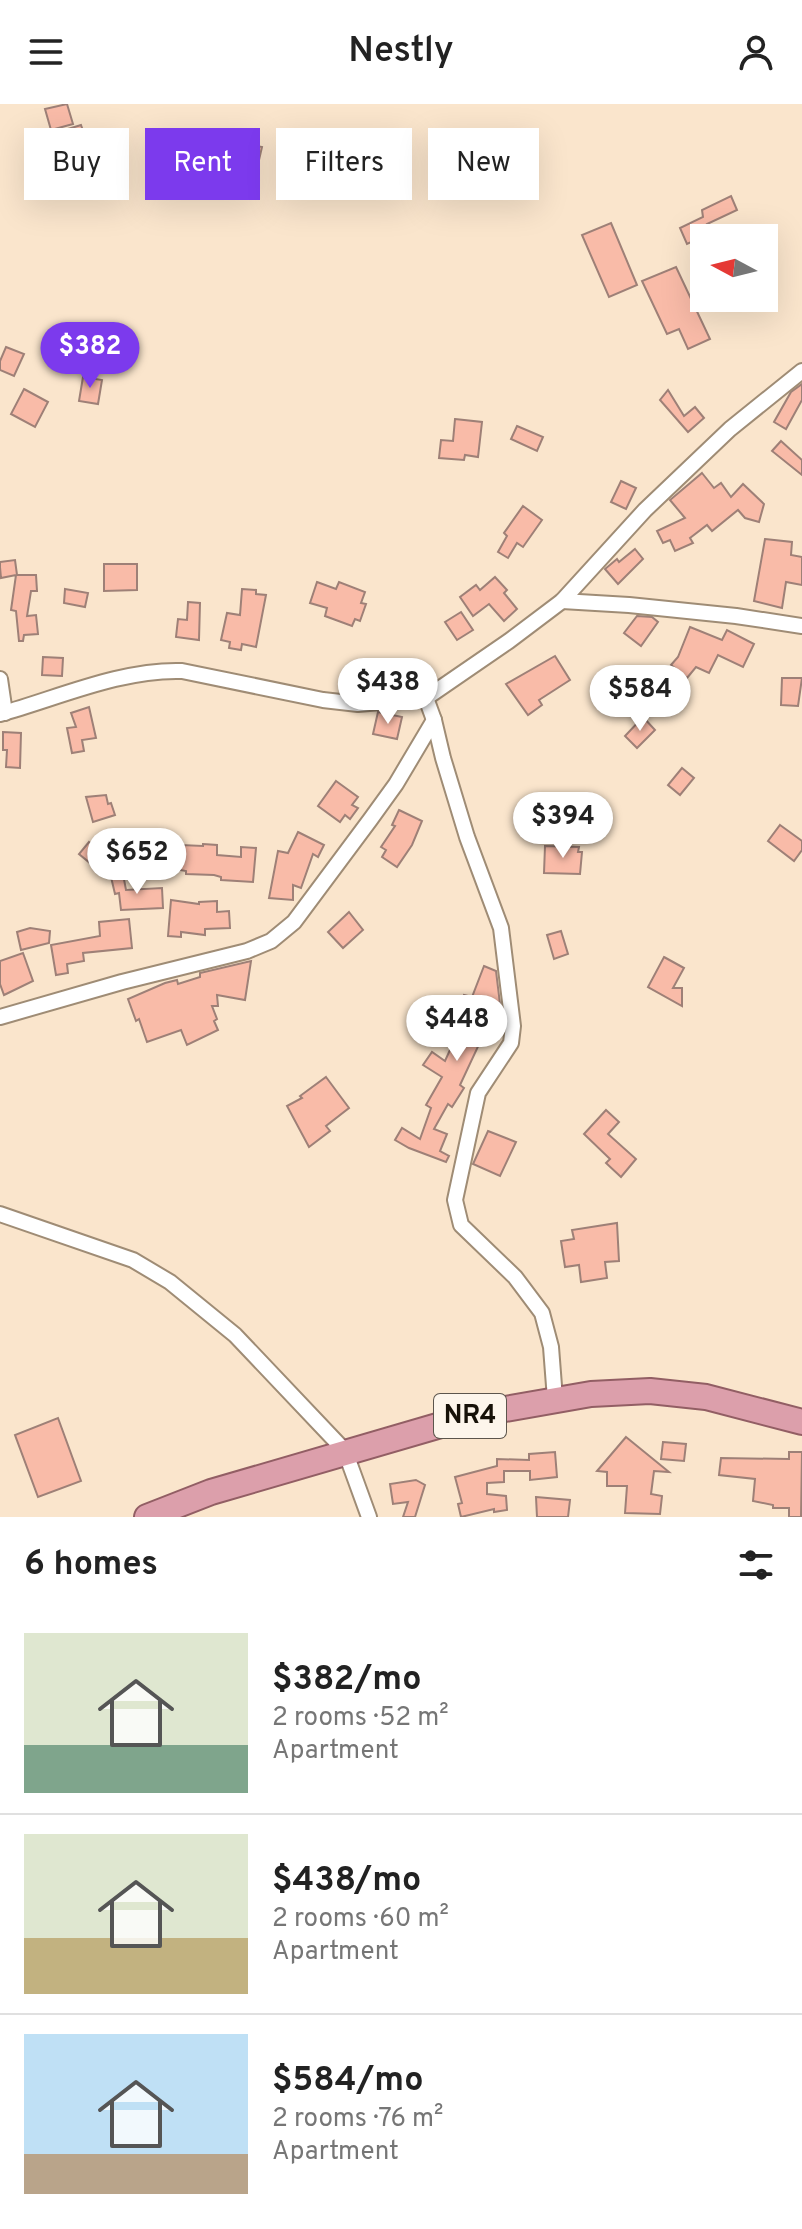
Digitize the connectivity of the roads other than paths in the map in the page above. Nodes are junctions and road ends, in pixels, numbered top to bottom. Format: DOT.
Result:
graph roads {
  1 [pos="802,371"];
  2 [pos="562,601"];
  3 [pos="802,626"];
  4 [pos="0,679"];
  5 [pos="426,698"];
  6 [pos="2,713"];
  7 [pos="434,720"];
  8 [pos="0,1017"];
  9 [pos="0,1214"];
  10 [pos="555,1399"];
  11 [pos="802,1422"];
  12 [pos="345,1451"];
  13 [pos="147,1517"];
  14 [pos="369,1517"];
  1 -- 2 [label="street"];
  2 -- 3 [label="street"];
  2 -- 5 [label="street"];
  4 -- 6 [label="street"];
  5 -- 6 [label="street"];
  5 -- 7 [label="street"];
  7 -- 8 [label="street"];
  7 -- 10 [label="street"];
  9 -- 12 [label="street"];
  10 -- 11 [label="highway, NR4"];
  10 -- 12 [label="highway, NR4"];
  12 -- 13 [label="highway, NR4"];
  12 -- 14 [label="street"];
}
